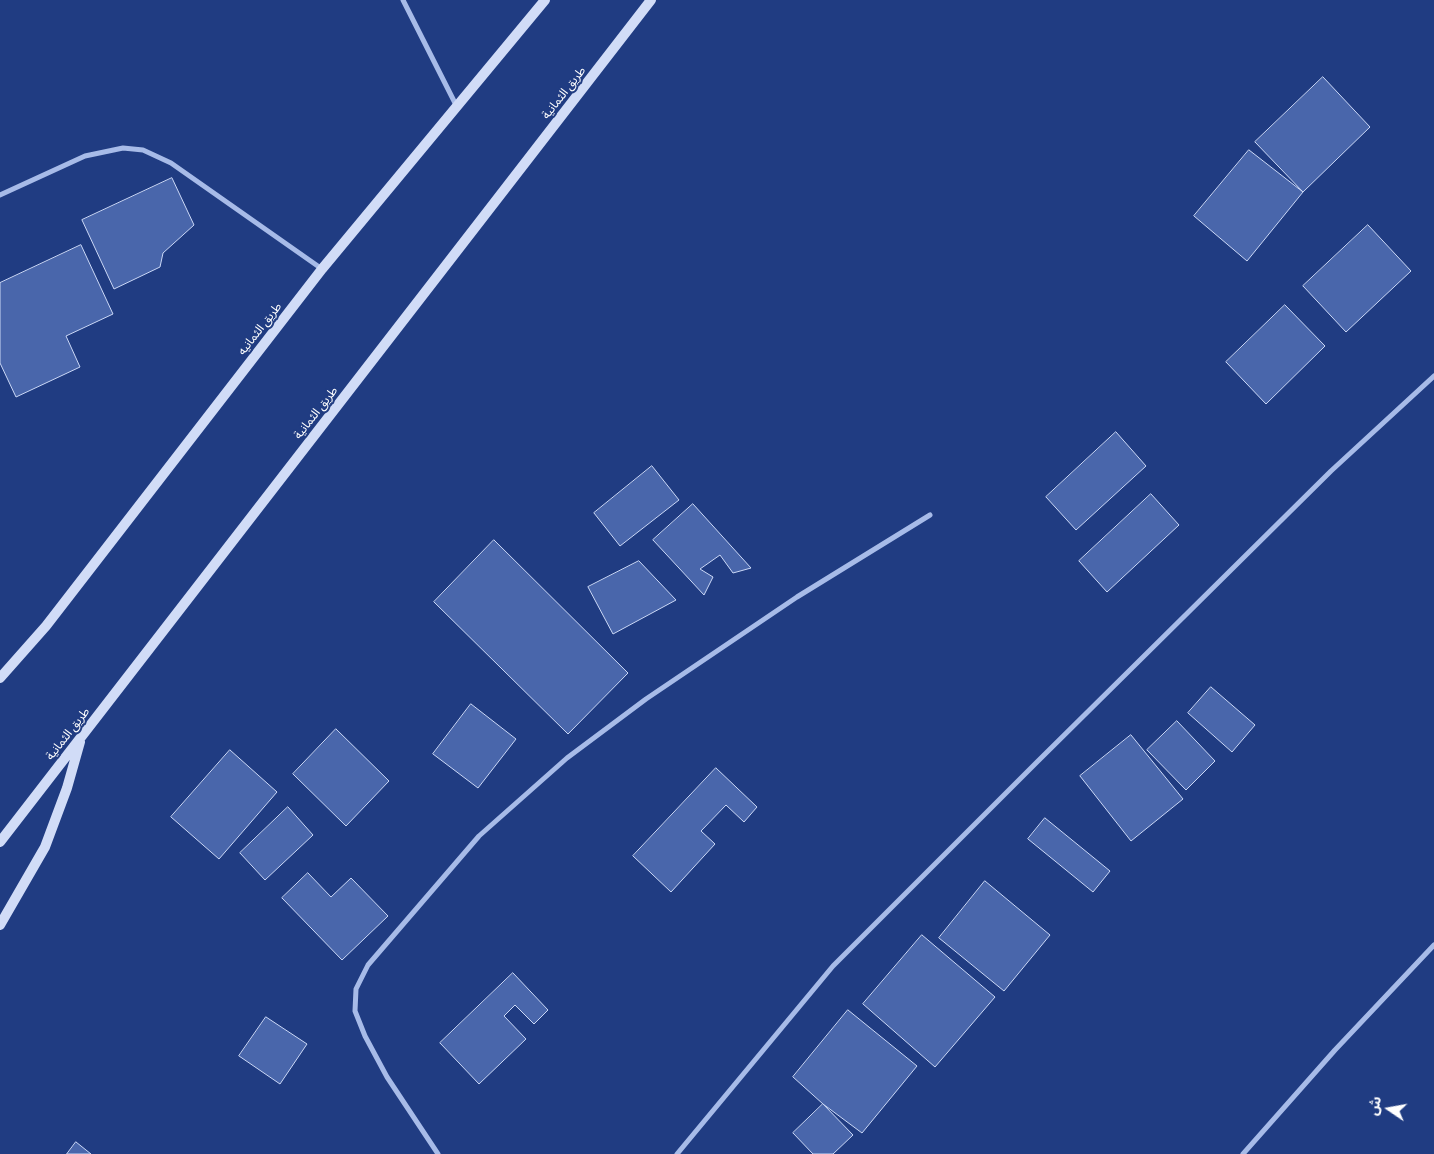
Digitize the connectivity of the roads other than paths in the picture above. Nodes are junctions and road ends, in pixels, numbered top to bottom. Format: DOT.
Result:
graph roads {
  1 [pos="403,0"];
  2 [pos="545,0"];
  3 [pos="651,0"];
  4 [pos="456,106"];
  5 [pos="0,195"];
  6 [pos="322,269"];
  7 [pos="1434,376"];
  8 [pos="930,515"];
  9 [pos="11,665"];
  10 [pos="0,672"];
  11 [pos="0,678"];
  12 [pos="82,736"];
  13 [pos="0,842"];
  14 [pos="0,925"];
  15 [pos="1434,945"];
  16 [pos="438,1154"];
  17 [pos="677,1154"];
  18 [pos="1243,1154"];
  1 -- 4 [label="street"];
  2 -- 4 [label="street, طريق الثمانيه"];
  3 -- 12 [label="street, طريق الثمانية"];
  4 -- 6 [label="street, طريق الثمانيه"];
  5 -- 6 [label="street"];
  6 -- 9 [label="street, طريق الثمانيه"];
  7 -- 17 [label="street"];
  8 -- 16 [label="street"];
  9 -- 10 [label="street"];
  9 -- 11 [label="street, طريق الثمانيه"];
  12 -- 13 [label="street, طريق الثمانية"];
  12 -- 14 [label="street"];
  15 -- 18 [label="street"];
}
